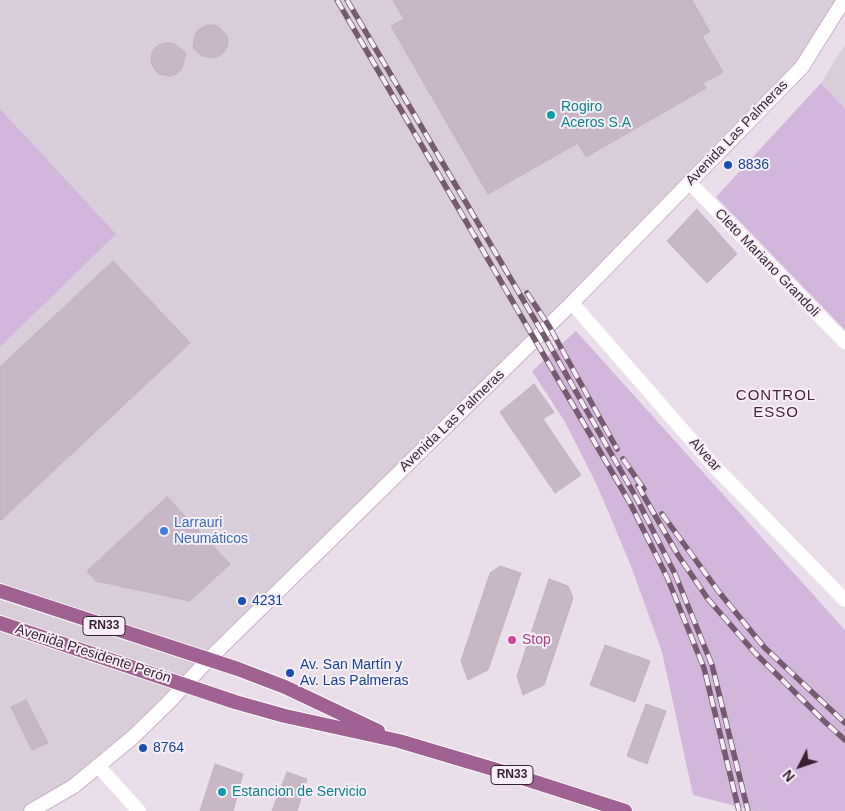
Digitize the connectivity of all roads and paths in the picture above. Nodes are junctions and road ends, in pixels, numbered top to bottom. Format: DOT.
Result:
graph roads {
  1 [pos="844,0"];
  2 [pos="690,183"];
  3 [pos="572,303"];
  4 [pos="845,342"];
  5 [pos="0,591"];
  6 [pos="845,600"];
  7 [pos="0,623"];
  8 [pos="208,660"];
  9 [pos="186,685"];
  10 [pos="399,741"];
  11 [pos="98,766"];
  12 [pos="31,811"];
  13 [pos="139,811"];
  14 [pos="625,811"];
  1 -- 2 [label="main road, Avenida Las Palmeras"];
  2 -- 3 [label="main road, Avenida Las Palmeras"];
  2 -- 4 [label="main road, Cleto Mariano Grandoli"];
  3 -- 6 [label="main road, Alvear"];
  3 -- 8 [label="main road, Avenida Las Palmeras"];
  5 -- 8 [label="main road, RN33"];
  7 -- 9 [label="main road, Avenida Presidente Perón / RN33"];
  8 -- 9 [label="main road, Avenida Las Palmeras"];
  8 -- 10 [label="main road, RN33"];
  9 -- 10 [label="main road, RN33"];
  9 -- 11 [label="main road, Avenida Las Palmeras"];
  10 -- 14 [label="main road, RN33"];
  11 -- 12 [label="main road, Avenida Las Palmeras"];
  11 -- 13 [label="main road"];
}
